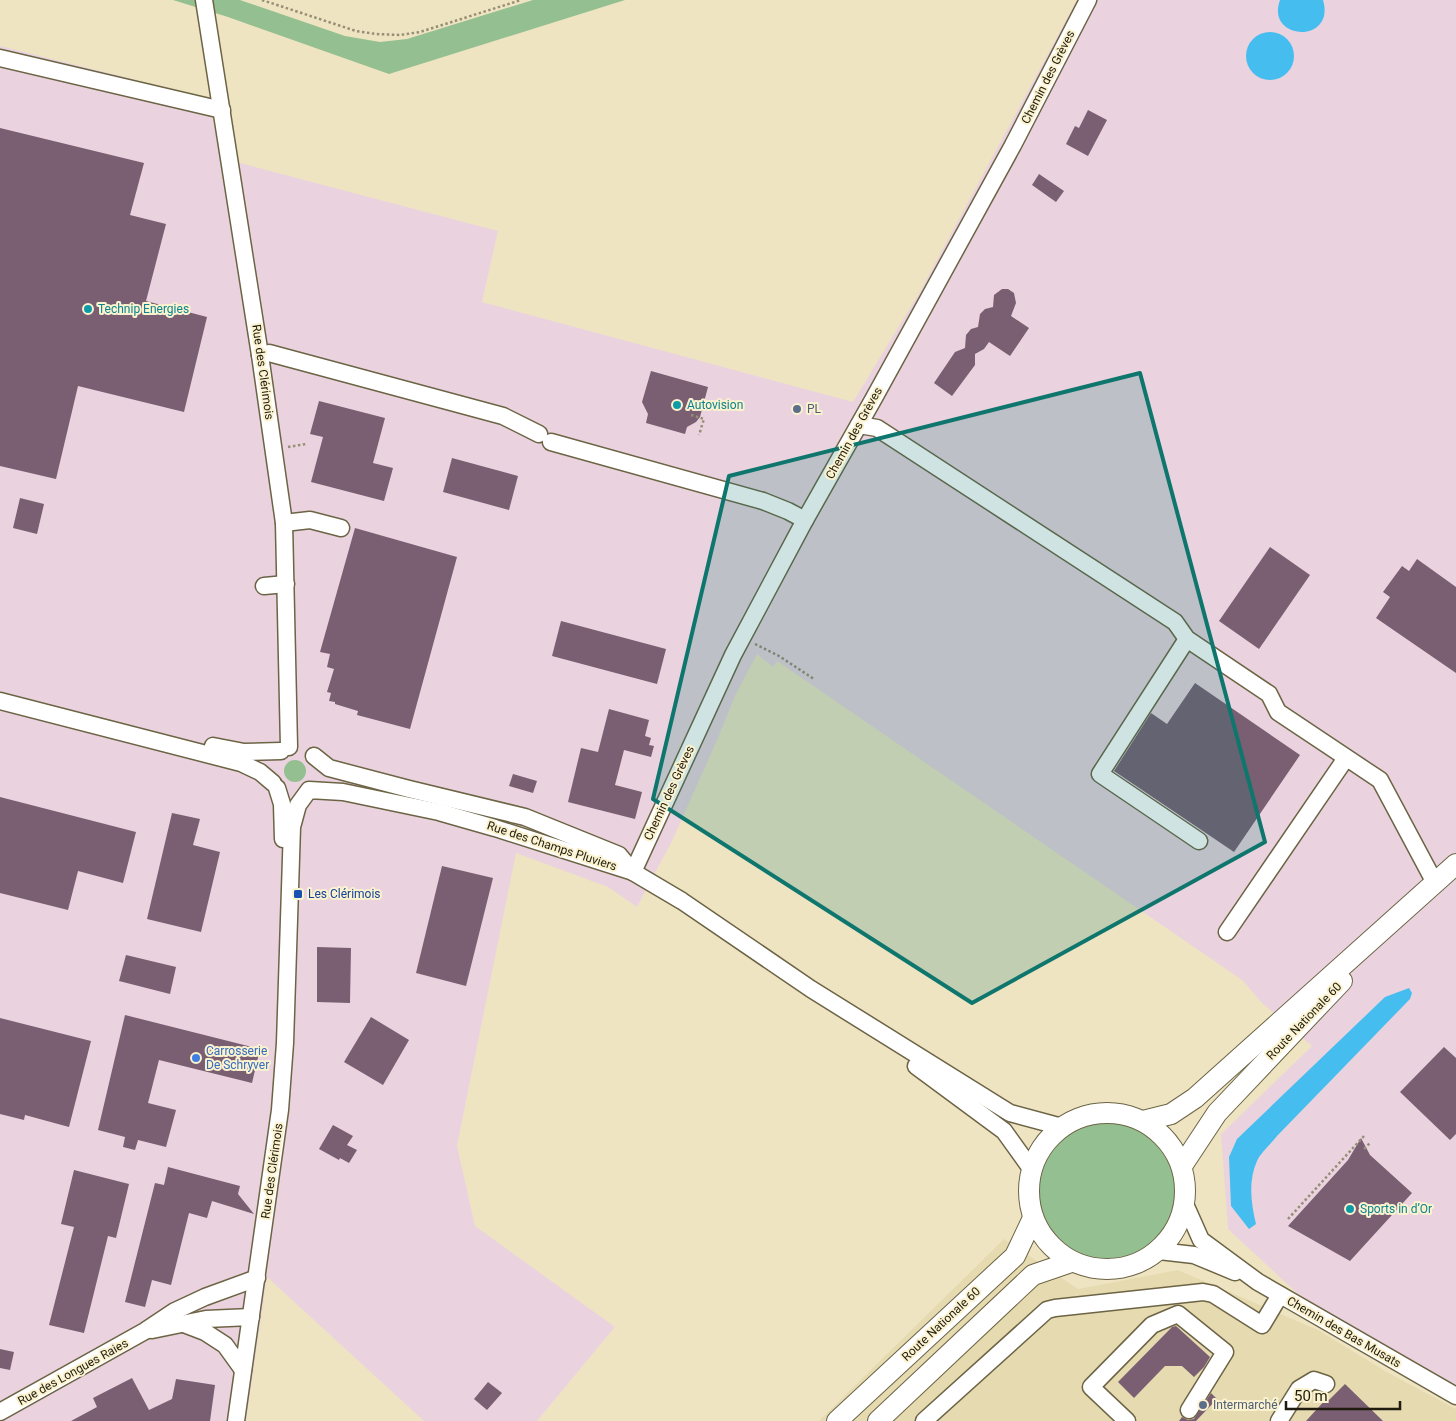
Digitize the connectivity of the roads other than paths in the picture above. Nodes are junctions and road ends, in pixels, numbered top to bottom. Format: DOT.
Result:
graph roads {
  1 [pos="204,0"];
  2 [pos="1088,0"];
  3 [pos="0,58"];
  4 [pos="222,110"];
  5 [pos="260,355"];
  6 [pos="859,425"];
  7 [pos="805,520"];
  8 [pos="284,523"];
  9 [pos="341,528"];
  10 [pos="286,584"];
  11 [pos="264,586"];
  12 [pos="1187,639"];
  13 [pos="0,701"];
  14 [pos="120,731"];
  15 [pos="285,749"];
  16 [pos="314,756"];
  17 [pos="1346,758"];
  18 [pos="275,785"];
  19 [pos="309,790"];
  20 [pos="1198,841"];
  21 [pos="1456,864"];
  22 [pos="633,872"];
  23 [pos="1435,883"];
  24 [pos="1227,932"];
  25 [pos="288,971"];
  26 [pos="812,989"];
  27 [pos="1143,1122"];
  28 [pos="1062,1127"];
  29 [pos="1182,1166"];
  30 [pos="1032,1170"];
  31 [pos="1185,1204"];
  32 [pos="1033,1218"];
  33 [pos="1159,1251"];
  34 [pos="1071,1262"];
  35 [pos="257,1278"];
  36 [pos="1258,1282"];
  37 [pos="1280,1295"];
  38 [pos="251,1317"];
  39 [pos="184,1324"];
  40 [pos="145,1331"];
  41 [pos="243,1370"];
  42 [pos="1326,1384"];
  43 [pos="1456,1396"];
  44 [pos="1189,1410"];
  45 [pos="0,1412"];
  46 [pos="236,1421"];
  47 [pos="837,1421"];
  48 [pos="878,1421"];
  49 [pos="924,1421"];
  50 [pos="1127,1421"];
  51 [pos="1279,1421"];
  1 -- 4 [label="street, Rue des Clérimois"];
  2 -- 6 [label="street, Chemin des Grèves"];
  3 -- 4 [label="street"];
  4 -- 5 [label="street, Rue des Clérimois"];
  5 -- 7 [label="street"];
  5 -- 8 [label="street, Rue des Clérimois"];
  6 -- 7 [label="street, Chemin des Grèves"];
  6 -- 12 [label="street"];
  7 -- 22 [label="street, Chemin des Grèves"];
  8 -- 9 [label="street"];
  8 -- 10 [label="street, Rue des Clérimois"];
  10 -- 11 [label="street"];
  10 -- 15 [label="street, Rue des Clérimois"];
  12 -- 17 [label="street"];
  12 -- 20 [label="street"];
  13 -- 14 [label="street"];
  14 -- 15 [label="street"];
  14 -- 18 [label="street"];
  15 -- 16 [label="street"];
  15 -- 18 [label="street"];
  16 -- 19 [label="street"];
  16 -- 22 [label="street, Rue des Champs Pluviers"];
  17 -- 23 [label="street"];
  17 -- 24 [label="street"];
  18 -- 19 [label="street"];
  18 -- 25 [label="street, Rue des Clérimois"];
  19 -- 22 [label="street, Rue des Champs Pluviers"];
  19 -- 25 [label="street, Rue des Clérimois"];
  21 -- 23 [label="main road, Route Nationale 60"];
  22 -- 26 [label="street"];
  23 -- 27 [label="main road, Route Nationale 60"];
  23 -- 29 [label="main road, Route Nationale 60"];
  25 -- 35 [label="street, Rue des Clérimois"];
  26 -- 28 [label="street"];
  26 -- 30 [label="street"];
  27 -- 28 [label="main road"];
  27 -- 29 [label="main road"];
  28 -- 30 [label="main road"];
  29 -- 31 [label="main road"];
  30 -- 32 [label="main road"];
  31 -- 33 [label="main road"];
  31 -- 36 [label="street, Chemin des Bas Musats"];
  32 -- 34 [label="main road"];
  32 -- 47 [label="main road, Route Nationale 60"];
  33 -- 34 [label="main road"];
  33 -- 36 [label="street, Chemin des Bas Musats"];
  34 -- 48 [label="main road"];
  35 -- 38 [label="street, Rue des Clérimois"];
  35 -- 40 [label="street, Rue des Longues Raies"];
  36 -- 37 [label="street, Chemin des Bas Musats"];
  37 -- 43 [label="street, Chemin des Bas Musats"];
  37 -- 49 [label="street"];
  38 -- 39 [label="street, Rue des Longues Raies"];
  38 -- 41 [label="street, Rue des Clérimois"];
  39 -- 40 [label="street, Rue des Longues Raies"];
  39 -- 41 [label="street"];
  40 -- 45 [label="street, Rue des Longues Raies"];
  41 -- 46 [label="street, Rue des Clérimois"];
  42 -- 51 [label="street"];
  44 -- 50 [label="street"];
}
